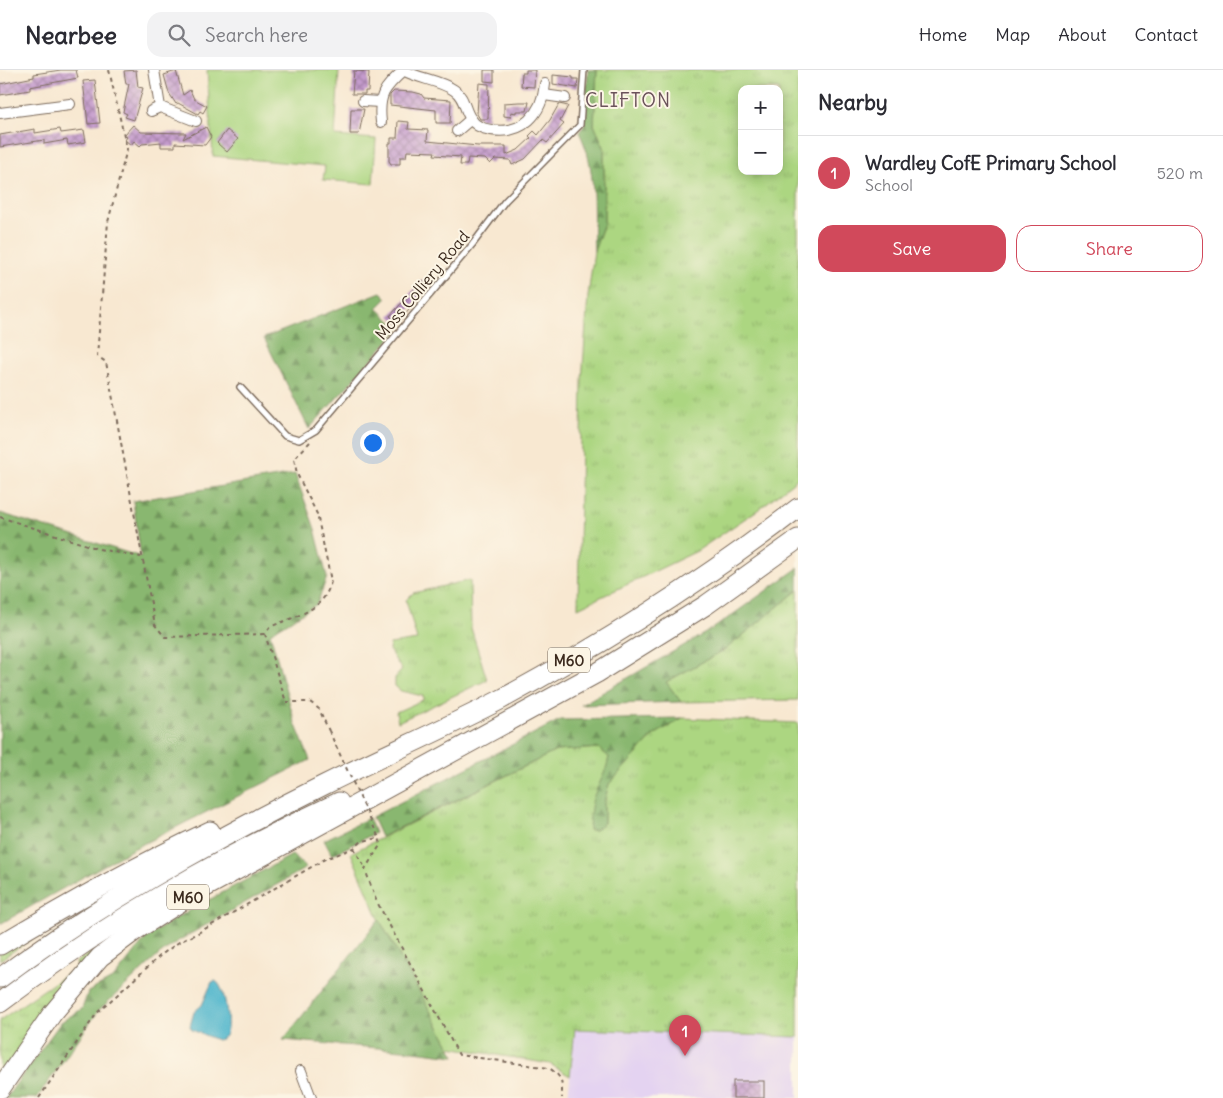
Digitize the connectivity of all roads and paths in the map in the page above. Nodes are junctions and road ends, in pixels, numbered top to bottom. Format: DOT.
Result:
graph roads {
  1 [pos="109,70"];
  2 [pos="154,70"];
  3 [pos="403,70"];
  4 [pos="584,70"];
  5 [pos="545,84"];
  6 [pos="544,95"];
  7 [pos="565,98"];
  8 [pos="363,101"];
  9 [pos="380,102"];
  10 [pos="70,104"];
  11 [pos="0,113"];
  12 [pos="471,120"];
  13 [pos="196,121"];
  14 [pos="381,122"];
  15 [pos="457,131"];
  16 [pos="240,387"];
  17 [pos="311,441"];
  18 [pos="798,508"];
  19 [pos="0,517"];
  20 [pos="798,539"];
  21 [pos="141,557"];
  22 [pos="265,634"];
  23 [pos="425,765"];
  24 [pos="325,785"];
  25 [pos="380,838"];
  26 [pos="354,848"];
  27 [pos="366,868"];
  28 [pos="0,945"];
  29 [pos="0,978"];
  30 [pos="0,1003"];
  31 [pos="301,1071"];
  32 [pos="0,1089"];
  33 [pos="40,1098"];
  34 [pos="311,1098"];
  35 [pos="562,1098"];
  1 -- 21 [label="path"];
  2 -- 13 [label="street"];
  3 -- 9 [label="street"];
  3 -- 12 [label="street"];
  4 -- 16 [label="lane, Moss Colliery Road"];
  5 -- 6 [label="street"];
  6 -- 7 [label="street"];
  6 -- 12 [label="street"];
  8 -- 9 [label="street"];
  9 -- 14 [label="street"];
  10 -- 11 [label="street"];
  12 -- 15 [label="street"];
  17 -- 22 [label="path"];
  18 -- 24 [label="highway, M60"];
  19 -- 21 [label="path"];
  20 -- 23 [label="highway, M60"];
  21 -- 22 [label="path"];
  22 -- 25 [label="path, bridge"];
  23 -- 30 [label="highway, M60"];
  23 -- 32 [label="highway, M60"];
  24 -- 28 [label="highway, M60"];
  24 -- 29 [label="highway, M60"];
  25 -- 26 [label="path"];
  25 -- 27 [label="path"];
  26 -- 27 [label="path"];
  26 -- 33 [label="path"];
  27 -- 35 [label="path"];
  31 -- 34 [label="street"];
}
